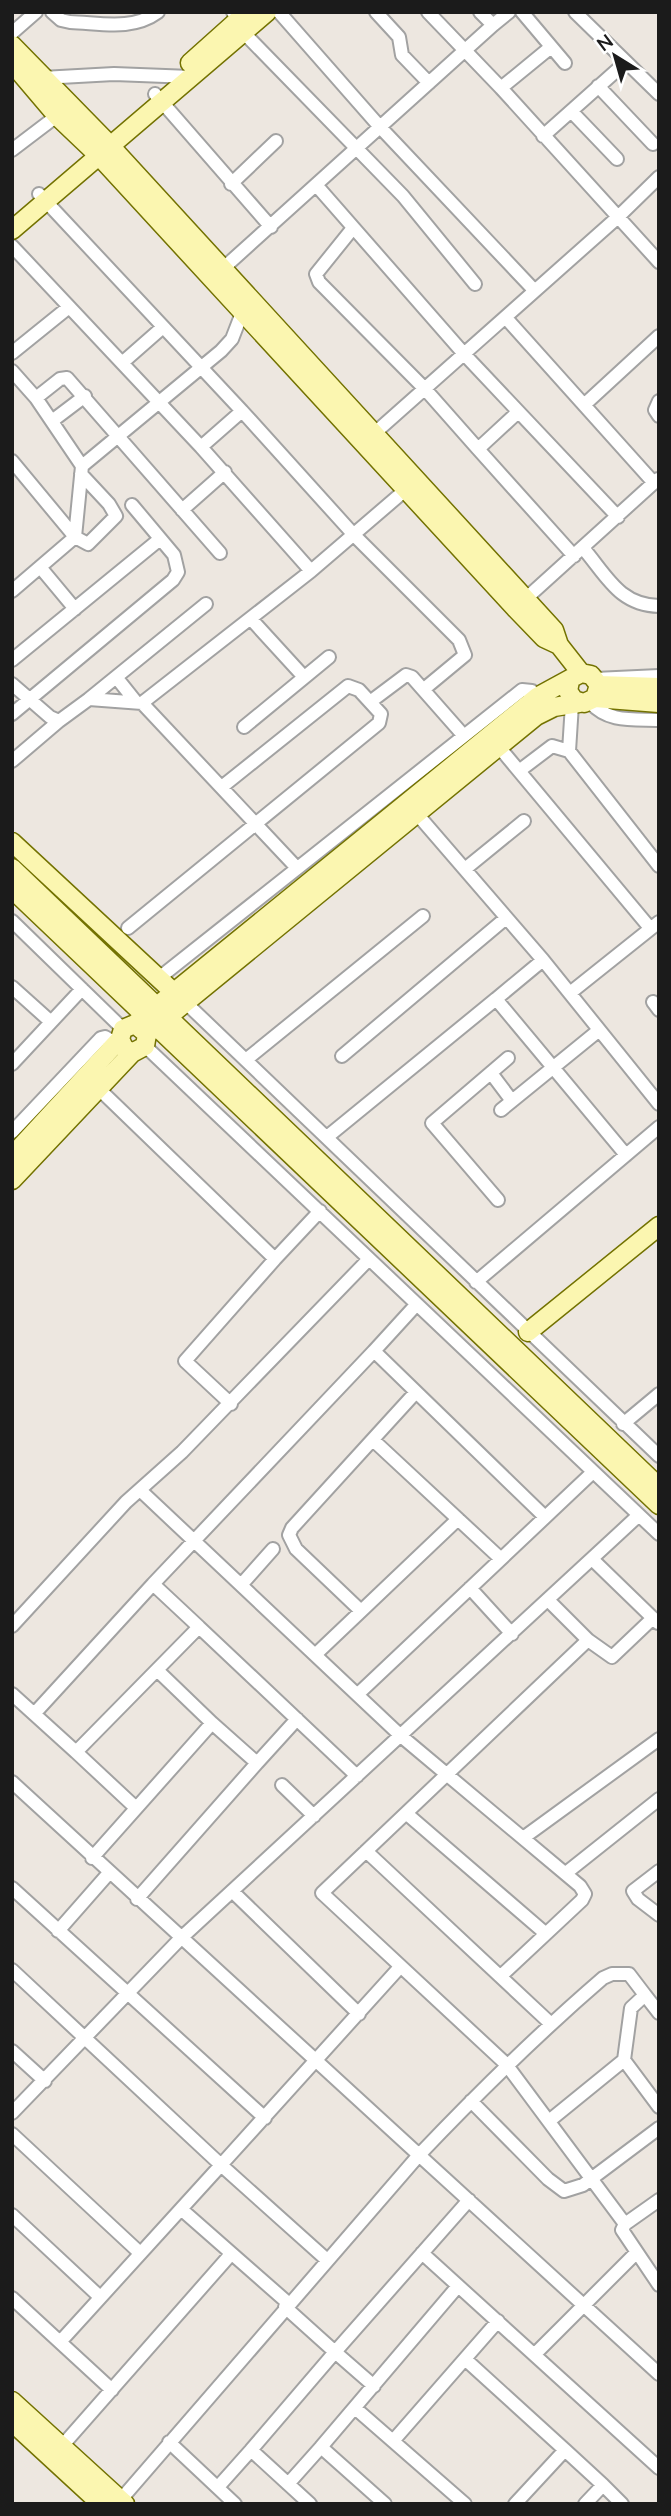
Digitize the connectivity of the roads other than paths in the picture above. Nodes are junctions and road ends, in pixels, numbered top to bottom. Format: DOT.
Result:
graph roads {
  1 [pos="36,12"];
  2 [pos="52,12"];
  3 [pos="158,12"];
  4 [pos="267,12"];
  5 [pos="279,12"];
  6 [pos="376,12"];
  7 [pos="428,12"];
  8 [pos="480,12"];
  9 [pos="509,12"];
  10 [pos="523,12"];
  11 [pos="575,12"];
  12 [pos="240,19"];
  13 [pos="493,25"];
  14 [pos="12,33"];
  15 [pos="12,44"];
  16 [pos="551,47"];
  17 [pos="465,52"];
  18 [pos="12,63"];
  19 [pos="565,63"];
  20 [pos="625,63"];
  21 [pos="183,77"];
  22 [pos="36,79"];
  23 [pos="429,83"];
  24 [pos="598,86"];
  25 [pos="500,88"];
  26 [pos="659,94"];
  27 [pos="158,98"];
  28 [pos="64,111"];
  29 [pos="571,111"];
  30 [pos="380,127"];
  31 [pos="543,136"];
  32 [pos="276,141"];
  33 [pos="15,143"];
  34 [pos="653,144"];
  35 [pos="101,148"];
  36 [pos="357,149"];
  37 [pos="617,159"];
  38 [pos="659,177"];
  39 [pos="231,184"];
  40 [pos="317,186"];
  41 [pos="42,197"];
  42 [pos="12,216"];
  43 [pos="618,217"];
  44 [pos="271,228"];
  45 [pos="353,228"];
  46 [pos="12,230"];
  47 [pos="12,246"];
  48 [pos="659,262"];
  49 [pos="217,274"];
  50 [pos="475,284"];
  51 [pos="534,290"];
  52 [pos="69,307"];
  53 [pos="242,313"];
  54 [pos="506,318"];
  55 [pos="163,327"];
  56 [pos="659,336"];
  57 [pos="12,353"];
  58 [pos="465,355"];
  59 [pos="122,363"];
  60 [pos="201,368"];
  61 [pos="12,371"];
  62 [pos="425,389"];
  63 [pos="85,396"];
  64 [pos="36,398"];
  65 [pos="659,401"];
  66 [pos="158,403"];
  67 [pos="584,405"];
  68 [pos="242,411"];
  69 [pos="518,412"];
  70 [pos="659,416"];
  71 [pos="52,421"];
  72 [pos="117,437"];
  73 [pos="368,439"];
  74 [pos="201,447"];
  75 [pos="478,449"];
  76 [pos="14,466"];
  77 [pos="82,470"];
  78 [pos="225,472"];
  79 [pos="656,481"];
  80 [pos="410,485"];
  81 [pos="132,505"];
  82 [pos="182,510"];
  83 [pos="618,516"];
  84 [pos="354,535"];
  85 [pos="75,537"];
  86 [pos="160,539"];
  87 [pos="579,552"];
  88 [pos="220,553"];
  89 [pos="40,567"];
  90 [pos="311,571"];
  91 [pos="12,591"];
  92 [pos="206,604"];
  93 [pos="520,604"];
  94 [pos="659,606"];
  95 [pos="75,609"];
  96 [pos="251,619"];
  97 [pos="563,649"];
  98 [pos="329,657"];
  99 [pos="12,660"];
  100 [pos="659,676"];
  101 [pos="116,677"];
  102 [pos="304,677"];
  103 [pos="12,684"];
  104 [pos="659,687"];
  105 [pos="424,689"];
  106 [pos="582,690"];
  107 [pos="537,697"];
  108 [pos="89,699"];
  109 [pos="30,701"];
  110 [pos="370,702"];
  111 [pos="139,703"];
  112 [pos="659,703"];
  113 [pos="12,714"];
  114 [pos="659,720"];
  115 [pos="59,721"];
  116 [pos="244,727"];
  117 [pos="464,736"];
  118 [pos="499,747"];
  119 [pos="569,751"];
  120 [pos="12,761"];
  121 [pos="519,771"];
  122 [pos="223,786"];
  123 [pos="417,814"];
  124 [pos="524,821"];
  125 [pos="258,822"];
  126 [pos="12,842"];
  127 [pos="659,866"];
  128 [pos="12,868"];
  129 [pos="297,868"];
  130 [pos="465,869"];
  131 [pos="12,888"];
  132 [pos="423,916"];
  133 [pos="506,918"];
  134 [pos="12,920"];
  135 [pos="654,925"];
  136 [pos="128,928"];
  137 [pos="543,960"];
  138 [pos="159,978"];
  139 [pos="12,987"];
  140 [pos="82,989"];
  141 [pos="570,993"];
  142 [pos="180,997"];
  143 [pos="496,999"];
  144 [pos="51,1022"];
  145 [pos="141,1030"];
  146 [pos="598,1031"];
  147 [pos="342,1056"];
  148 [pos="508,1058"];
  149 [pos="247,1059"];
  150 [pos="12,1064"];
  151 [pos="554,1067"];
  152 [pos="491,1073"];
  153 [pos="98,1088"];
  154 [pos="512,1101"];
  155 [pos="659,1104"];
  156 [pos="501,1110"];
  157 [pos="659,1127"];
  158 [pos="12,1132"];
  159 [pos="327,1137"];
  160 [pos="626,1155"];
  161 [pos="12,1156"];
  162 [pos="12,1180"];
  163 [pos="498,1200"];
  164 [pos="320,1211"];
  165 [pos="659,1226"];
  166 [pos="275,1259"];
  167 [pos="369,1259"];
  168 [pos="476,1282"];
  169 [pos="416,1305"];
  170 [pos="528,1332"];
  171 [pos="374,1351"];
  172 [pos="510,1353"];
  173 [pos="416,1392"];
  174 [pos="659,1394"];
  175 [pos="230,1404"];
  176 [pos="623,1424"];
  177 [pos="373,1440"];
  178 [pos="659,1456"];
  179 [pos="593,1472"];
  180 [pos="659,1487"];
  181 [pos="140,1490"];
  182 [pos="659,1506"];
  183 [pos="639,1515"];
  184 [pos="545,1517"];
  185 [pos="458,1519"];
  186 [pos="659,1534"];
  187 [pos="193,1541"];
  188 [pos="273,1549"];
  189 [pos="501,1559"];
  190 [pos="592,1559"];
  191 [pos="153,1584"];
  192 [pos="241,1585"];
  193 [pos="470,1588"];
  194 [pos="548,1600"];
  195 [pos="361,1611"];
  196 [pos="656,1620"];
  197 [pos="12,1626"];
  198 [pos="199,1627"];
  199 [pos="512,1634"];
  200 [pos="588,1640"];
  201 [pos="316,1654"];
  202 [pos="157,1670"];
  203 [pos="12,1694"];
  204 [pos="358,1694"];
  205 [pos="34,1714"];
  206 [pos="297,1719"];
  207 [pos="212,1723"];
  208 [pos="401,1736"];
  209 [pos="659,1740"];
  210 [pos="76,1752"];
  211 [pos="257,1763"];
  212 [pos="448,1775"];
  213 [pos="357,1776"];
  214 [pos="12,1782"];
  215 [pos="282,1785"];
  216 [pos="659,1799"];
  217 [pos="136,1808"];
  218 [pos="407,1814"];
  219 [pos="314,1816"];
  220 [pos="523,1838"];
  221 [pos="366,1851"];
  222 [pos="92,1858"];
  223 [pos="659,1871"];
  224 [pos="109,1873"];
  225 [pos="566,1873"];
  226 [pos="12,1888"];
  227 [pos="232,1891"];
  228 [pos="138,1899"];
  229 [pos="659,1915"];
  230 [pos="58,1931"];
  231 [pos="545,1933"];
  232 [pos="180,1939"];
  233 [pos="400,1967"];
  234 [pos="12,1970"];
  235 [pos="502,1975"];
  236 [pos="645,1995"];
  237 [pos="128,1996"];
  238 [pos="659,2012"];
  239 [pos="359,2014"];
  240 [pos="550,2023"];
  241 [pos="87,2039"];
  242 [pos="12,2051"];
  243 [pos="624,2060"];
  244 [pos="315,2061"];
  245 [pos="506,2064"];
  246 [pos="45,2081"];
  247 [pos="471,2101"];
  248 [pos="659,2107"];
  249 [pos="12,2113"];
  250 [pos="265,2118"];
  251 [pos="549,2121"];
  252 [pos="659,2128"];
  253 [pos="12,2134"];
  254 [pos="419,2155"];
  255 [pos="221,2165"];
  256 [pos="593,2178"];
  257 [pos="469,2200"];
  258 [pos="659,2200"];
  259 [pos="181,2209"];
  260 [pos="12,2216"];
  261 [pos="625,2224"];
  262 [pos="140,2253"];
  263 [pos="422,2253"];
  264 [pos="636,2253"];
  265 [pos="230,2254"];
  266 [pos="327,2260"];
  267 [pos="659,2285"];
  268 [pos="458,2286"];
  269 [pos="100,2297"];
  270 [pos="12,2298"];
  271 [pos="286,2305"];
  272 [pos="581,2305"];
  273 [pos="498,2321"];
  274 [pos="60,2342"];
  275 [pos="335,2352"];
  276 [pos="535,2354"];
  277 [pos="465,2359"];
  278 [pos="659,2374"];
  279 [pos="374,2386"];
  280 [pos="112,2390"];
  281 [pos="12,2401"];
  282 [pos="355,2408"];
  283 [pos="12,2423"];
  284 [pos="393,2441"];
  285 [pos="169,2442"];
  286 [pos="62,2446"];
  287 [pos="321,2447"];
  288 [pos="565,2450"];
  289 [pos="251,2451"];
  290 [pos="659,2468"];
  291 [pos="288,2484"];
  292 [pos="603,2485"];
  293 [pos="218,2487"];
  294 [pos="121,2502"];
  295 [pos="101,2504"];
  296 [pos="235,2504"];
  297 [pos="310,2504"];
  298 [pos="385,2504"];
  299 [pos="465,2504"];
  300 [pos="515,2504"];
  301 [pos="586,2504"];
  302 [pos="622,2504"];
  1 -- 14 [label="street"];
  2 -- 3 [label="street"];
  4 -- 12 [label="street"];
  5 -- 30 [label="street"];
  6 -- 23 [label="street"];
  7 -- 17 [label="street"];
  8 -- 13 [label="street"];
  9 -- 13 [label="street"];
  10 -- 16 [label="street"];
  11 -- 20 [label="street"];
  12 -- 21 [label="street"];
  12 -- 36 [label="street"];
  13 -- 17 [label="street"];
  15 -- 22 [label="street"];
  16 -- 19 [label="street"];
  16 -- 25 [label="street"];
  17 -- 23 [label="street"];
  17 -- 25 [label="street"];
  18 -- 22 [label="street"];
  20 -- 24 [label="street"];
  20 -- 26 [label="street"];
  21 -- 22 [label="street"];
  21 -- 27 [label="street"];
  22 -- 28 [label="street"];
  23 -- 30 [label="street"];
  24 -- 29 [label="street"];
  24 -- 34 [label="street"];
  25 -- 31 [label="street"];
  27 -- 35 [label="street"];
  27 -- 39 [label="street"];
  28 -- 33 [label="street"];
  28 -- 35 [label="street"];
  29 -- 31 [label="street"];
  29 -- 37 [label="street"];
  30 -- 36 [label="street"];
  30 -- 51 [label="street"];
  31 -- 43 [label="street"];
  32 -- 39 [label="street"];
  35 -- 41 [label="street"];
  35 -- 49 [label="street"];
  36 -- 40 [label="street"];
  36 -- 50 [label="street"];
  38 -- 43 [label="street"];
  39 -- 44 [label="street"];
  40 -- 44 [label="street"];
  40 -- 45 [label="street"];
  41 -- 42 [label="street"];
  41 -- 46 [label="street"];
  41 -- 55 [label="street"];
  43 -- 48 [label="street"];
  43 -- 51 [label="street"];
  44 -- 49 [label="street"];
  45 -- 58 [label="street"];
  45 -- 62 [label="street"];
  47 -- 52 [label="street"];
  49 -- 53 [label="street"];
  49 -- 73 [label="street"];
  51 -- 54 [label="street"];
  52 -- 57 [label="street"];
  52 -- 59 [label="street"];
  53 -- 60 [label="street"];
  53 -- 73 [label="street"];
  54 -- 58 [label="street"];
  54 -- 67 [label="street"];
  55 -- 59 [label="street"];
  55 -- 60 [label="street"];
  56 -- 67 [label="street"];
  58 -- 62 [label="street"];
  58 -- 69 [label="street"];
  59 -- 66 [label="street"];
  60 -- 66 [label="street"];
  60 -- 68 [label="street"];
  61 -- 64 [label="street"];
  62 -- 73 [label="street"];
  62 -- 75 [label="street"];
  63 -- 64 [label="street"];
  63 -- 71 [label="street"];
  63 -- 72 [label="street"];
  64 -- 71 [label="street"];
  65 -- 70 [label="street"];
  66 -- 72 [label="street"];
  66 -- 74 [label="street"];
  67 -- 79 [label="street"];
  68 -- 74 [label="street"];
  68 -- 84 [label="street"];
  69 -- 75 [label="street"];
  69 -- 83 [label="street"];
  71 -- 77 [label="street"];
  72 -- 77 [label="street"];
  72 -- 82 [label="street"];
  73 -- 80 [label="street"];
  74 -- 78 [label="street"];
  75 -- 87 [label="street"];
  76 -- 85 [label="street"];
  77 -- 85 [label="street"];
  77 -- 85 [label="street"];
  78 -- 82 [label="street"];
  78 -- 90 [label="street"];
  79 -- 83 [label="street"];
  80 -- 84 [label="street"];
  80 -- 93 [label="street"];
  81 -- 86 [label="street"];
  82 -- 88 [label="street"];
  83 -- 87 [label="street"];
  84 -- 90 [label="street"];
  84 -- 105 [label="street"];
  85 -- 89 [label="street"];
  86 -- 95 [label="street"];
  86 -- 109 [label="street"];
  87 -- 93 [label="street"];
  87 -- 94 [label="street"];
  89 -- 91 [label="street"];
  89 -- 95 [label="street"];
  90 -- 96 [label="street"];
  92 -- 101 [label="street"];
  93 -- 97 [label="street"];
  95 -- 99 [label="street"];
  96 -- 102 [label="street"];
  96 -- 111 [label="street"];
  97 -- 106 [label="street"];
  97 -- 106 [label="street"];
  98 -- 102 [label="street"];
  100 -- 106 [label="street"];
  101 -- 108 [label="street"];
  101 -- 111 [label="street"];
  102 -- 116 [label="street"];
  103 -- 109 [label="street"];
  104 -- 106 [label="street"];
  105 -- 110 [label="street"];
  105 -- 117 [label="street"];
  106 -- 107 [label="street"];
  106 -- 112 [label="street"];
  106 -- 114 [label="street"];
  106 -- 118 [label="street"];
  106 -- 119 [label="street"];
  107 -- 117 [label="street"];
  107 -- 142 [label="street"];
  108 -- 111 [label="street"];
  108 -- 115 [label="street"];
  109 -- 113 [label="street"];
  109 -- 115 [label="street"];
  110 -- 122 [label="street"];
  110 -- 125 [label="street"];
  111 -- 122 [label="street"];
  115 -- 120 [label="street"];
  117 -- 129 [label="street"];
  118 -- 121 [label="street"];
  118 -- 123 [label="street"];
  119 -- 121 [label="street"];
  119 -- 127 [label="street"];
  121 -- 135 [label="street"];
  122 -- 125 [label="street"];
  123 -- 130 [label="street"];
  123 -- 142 [label="street"];
  124 -- 130 [label="street"];
  125 -- 129 [label="street"];
  125 -- 136 [label="street"];
  126 -- 138 [label="street"];
  128 -- 145 [label="street"];
  129 -- 138 [label="street"];
  130 -- 133 [label="street"];
  131 -- 145 [label="street"];
  132 -- 149 [label="street"];
  133 -- 137 [label="street"];
  133 -- 147 [label="street"];
  134 -- 140 [label="street"];
  135 -- 141 [label="street"];
  137 -- 141 [label="street"];
  137 -- 143 [label="street"];
  138 -- 142 [label="street"];
  139 -- 144 [label="street"];
  140 -- 144 [label="street"];
  140 -- 145 [label="street"];
  141 -- 146 [label="street"];
  142 -- 145 [label="street"];
  142 -- 149 [label="street"];
  143 -- 151 [label="street"];
  143 -- 159 [label="street"];
  144 -- 150 [label="street"];
  145 -- 153 [label="street"];
  145 -- 158 [label="street"];
  145 -- 161 [label="street"];
  145 -- 164 [label="street"];
  145 -- 172 [label="street"];
  146 -- 151 [label="street"];
  146 -- 155 [label="street"];
  148 -- 152 [label="street"];
  149 -- 159 [label="street"];
  151 -- 154 [label="street"];
  151 -- 160 [label="street"];
  152 -- 154 [label="street"];
  152 -- 163 [label="street"];
  153 -- 162 [label="street"];
  153 -- 166 [label="street"];
  154 -- 156 [label="street"];
  157 -- 160 [label="street"];
  159 -- 168 [label="street"];
  160 -- 168 [label="street"];
  164 -- 166 [label="street"];
  164 -- 167 [label="street"];
  165 -- 170 [label="street"];
  166 -- 175 [label="street"];
  167 -- 169 [label="street"];
  167 -- 175 [label="street"];
  168 -- 170 [label="street"];
  169 -- 171 [label="street"];
  169 -- 179 [label="street"];
  170 -- 176 [label="street"];
  171 -- 173 [label="street"];
  171 -- 187 [label="street"];
  172 -- 180 [label="street"];
  172 -- 182 [label="street"];
  173 -- 177 [label="street"];
  173 -- 184 [label="street"];
  174 -- 176 [label="street"];
  175 -- 181 [label="street"];
  176 -- 178 [label="street"];
  177 -- 185 [label="street"];
  177 -- 195 [label="street"];
  179 -- 183 [label="street"];
  179 -- 184 [label="street"];
  181 -- 187 [label="street"];
  181 -- 197 [label="street"];
  183 -- 186 [label="street"];
  183 -- 190 [label="street"];
  184 -- 189 [label="street"];
  185 -- 189 [label="street"];
  185 -- 195 [label="street"];
  187 -- 191 [label="street"];
  187 -- 192 [label="street"];
  188 -- 192 [label="street"];
  189 -- 193 [label="street"];
  190 -- 194 [label="street"];
  190 -- 196 [label="street"];
  191 -- 198 [label="street"];
  191 -- 205 [label="street"];
  192 -- 201 [label="street"];
  193 -- 199 [label="street"];
  193 -- 204 [label="street"];
  194 -- 199 [label="street"];
  194 -- 200 [label="street"];
  195 -- 201 [label="street"];
  196 -- 200 [label="street"];
  198 -- 202 [label="street"];
  198 -- 206 [label="street"];
  199 -- 208 [label="street"];
  200 -- 212 [label="street"];
  201 -- 204 [label="street"];
  202 -- 207 [label="street"];
  202 -- 210 [label="street"];
  203 -- 205 [label="street"];
  204 -- 208 [label="street"];
  205 -- 210 [label="street"];
  206 -- 211 [label="street"];
  206 -- 213 [label="street"];
  207 -- 211 [label="street"];
  207 -- 217 [label="street"];
  208 -- 212 [label="street"];
  208 -- 213 [label="street"];
  209 -- 220 [label="street"];
  210 -- 217 [label="street"];
  211 -- 228 [label="street"];
  212 -- 218 [label="street"];
  212 -- 220 [label="street"];
  213 -- 219 [label="street"];
  214 -- 222 [label="street"];
  215 -- 219 [label="street"];
  216 -- 225 [label="street"];
  217 -- 222 [label="street"];
  218 -- 221 [label="street"];
  218 -- 231 [label="street"];
  219 -- 227 [label="street"];
  220 -- 225 [label="street"];
  221 -- 233 [label="street"];
  221 -- 235 [label="street"];
  222 -- 224 [label="street"];
  223 -- 229 [label="street"];
  224 -- 228 [label="street"];
  224 -- 230 [label="street"];
  225 -- 231 [label="street"];
  226 -- 230 [label="street"];
  227 -- 232 [label="street"];
  227 -- 239 [label="street"];
  228 -- 232 [label="street"];
  230 -- 237 [label="street"];
  231 -- 235 [label="street"];
  232 -- 237 [label="street"];
  232 -- 244 [label="street"];
  233 -- 239 [label="street"];
  233 -- 245 [label="street"];
  234 -- 241 [label="street"];
  235 -- 240 [label="street"];
  236 -- 238 [label="street"];
  236 -- 240 [label="street"];
  236 -- 243 [label="street"];
  237 -- 241 [label="street"];
  237 -- 250 [label="street"];
  239 -- 244 [label="street"];
  240 -- 245 [label="street"];
  241 -- 246 [label="street"];
  241 -- 255 [label="street"];
  242 -- 246 [label="street"];
  243 -- 248 [label="street"];
  243 -- 251 [label="street"];
  244 -- 250 [label="street"];
  244 -- 254 [label="street"];
  245 -- 247 [label="street"];
  245 -- 251 [label="street"];
  246 -- 249 [label="street"];
  247 -- 254 [label="street"];
  247 -- 256 [label="street"];
  250 -- 255 [label="street"];
  251 -- 256 [label="street"];
  252 -- 256 [label="street"];
  253 -- 262 [label="street"];
  254 -- 257 [label="street"];
  254 -- 266 [label="street"];
  255 -- 259 [label="street"];
  255 -- 266 [label="street"];
  256 -- 261 [label="street"];
  257 -- 263 [label="street"];
  257 -- 272 [label="street"];
  258 -- 261 [label="street"];
  259 -- 262 [label="street"];
  259 -- 265 [label="street"];
  260 -- 269 [label="street"];
  261 -- 264 [label="street"];
  262 -- 269 [label="street"];
  263 -- 268 [label="street"];
  263 -- 275 [label="street"];
  264 -- 267 [label="street"];
  264 -- 272 [label="street"];
  265 -- 271 [label="street"];
  265 -- 280 [label="street"];
  266 -- 271 [label="street"];
  268 -- 273 [label="street"];
  268 -- 279 [label="street"];
  269 -- 274 [label="street"];
  270 -- 274 [label="street"];
  271 -- 275 [label="street"];
  271 -- 285 [label="street"];
  272 -- 276 [label="street"];
  272 -- 278 [label="street"];
  273 -- 276 [label="street"];
  273 -- 277 [label="street"];
  274 -- 280 [label="street"];
  275 -- 279 [label="street"];
  275 -- 289 [label="street"];
  276 -- 290 [label="street"];
  277 -- 284 [label="street"];
  277 -- 288 [label="street"];
  279 -- 282 [label="street"];
  280 -- 286 [label="street"];
  281 -- 286 [label="street"];
  282 -- 284 [label="street"];
  282 -- 287 [label="street"];
  283 -- 295 [label="street"];
  284 -- 299 [label="street"];
  285 -- 293 [label="street"];
  285 -- 294 [label="street"];
  286 -- 294 [label="street"];
  287 -- 291 [label="street"];
  287 -- 298 [label="street"];
  288 -- 292 [label="street"];
  288 -- 300 [label="street"];
  289 -- 291 [label="street"];
  289 -- 293 [label="street"];
  291 -- 297 [label="street"];
  292 -- 301 [label="street"];
  292 -- 302 [label="street"];
  293 -- 296 [label="street"];
}
